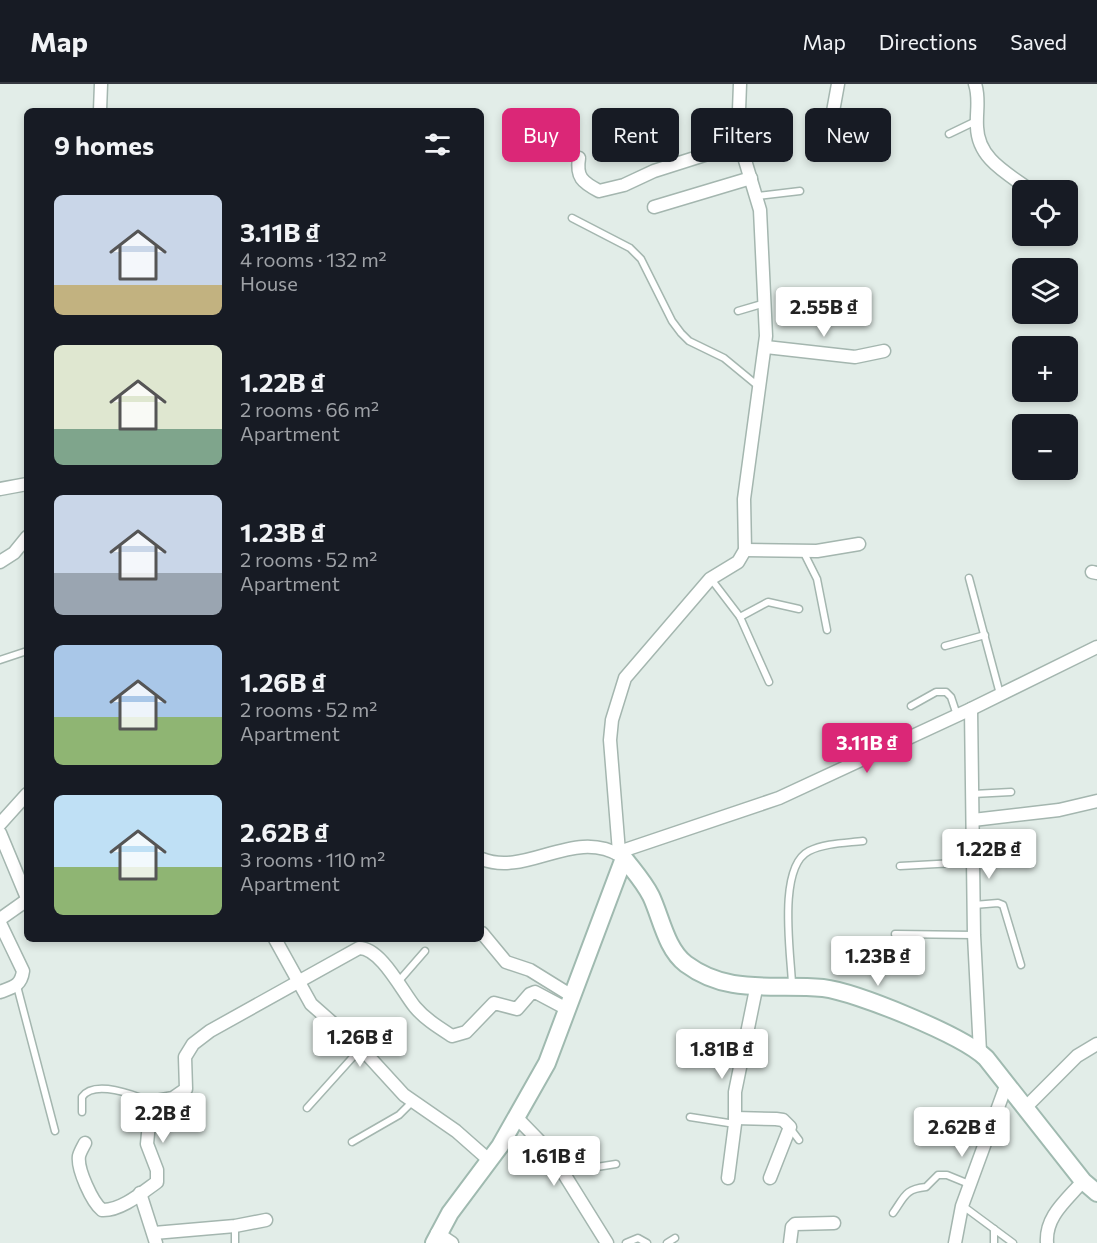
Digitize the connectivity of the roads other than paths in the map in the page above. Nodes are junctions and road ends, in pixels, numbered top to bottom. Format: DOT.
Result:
graph roads {
  1 [pos="101,84"];
  2 [pos="740,84"];
  3 [pos="838,84"];
  4 [pos="975,84"];
  5 [pos="100,108"];
  6 [pos="740,108"];
  7 [pos="834,108"];
  8 [pos="977,121"];
  9 [pos="949,134"];
  10 [pos="691,159"];
  11 [pos="578,162"];
  12 [pos="746,162"];
  13 [pos="751,178"];
  14 [pos="1017,180"];
  15 [pos="800,191"];
  16 [pos="757,196"];
  17 [pos="654,207"];
  18 [pos="572,218"];
  19 [pos="765,303"];
  20 [pos="738,311"];
  21 [pos="766,347"];
  22 [pos="884,351"];
  23 [pos="760,389"];
  24 [pos="24,485"];
  25 [pos="0,489"];
  26 [pos="24,541"];
  27 [pos="859,544"];
  28 [pos="745,550"];
  29 [pos="802,550"];
  30 [pos="0,562"];
  31 [pos="969,578"];
  32 [pos="711,579"];
  33 [pos="799,609"];
  34 [pos="741,617"];
  35 [pos="827,630"];
  36 [pos="985,635"];
  37 [pos="945,646"];
  38 [pos="1097,647"];
  39 [pos="24,652"];
  40 [pos="0,660"];
  41 [pos="769,682"];
  42 [pos="1001,695"];
  43 [pos="911,706"];
  44 [pos="971,709"];
  45 [pos="957,716"];
  46 [pos="1011,792"];
  47 [pos="973,794"];
  48 [pos="24,797"];
  49 [pos="1097,801"];
  50 [pos="974,820"];
  51 [pos="0,824"];
  52 [pos="0,833"];
  53 [pos="863,841"];
  54 [pos="620,854"];
  55 [pos="484,860"];
  56 [pos="974,862"];
  57 [pos="900,866"];
  58 [pos="24,892"];
  59 [pos="24,901"];
  60 [pos="974,905"];
  61 [pos="0,921"];
  62 [pos="895,934"];
  63 [pos="484,935"];
  64 [pos="974,935"];
  65 [pos="277,942"];
  66 [pos="357,943"];
  67 [pos="425,951"];
  68 [pos="1021,965"];
  69 [pos="298,982"];
  70 [pos="398,982"];
  71 [pos="17,986"];
  72 [pos="756,988"];
  73 [pos="792,988"];
  74 [pos="0,992"];
  75 [pos="570,1003"];
  76 [pos="1097,1044"];
  77 [pos="361,1048"];
  78 [pos="980,1052"];
  79 [pos="1007,1083"];
  80 [pos="151,1102"];
  81 [pos="412,1102"];
  82 [pos="307,1108"];
  83 [pos="1025,1108"];
  84 [pos="82,1112"];
  85 [pos="690,1117"];
  86 [pos="517,1118"];
  87 [pos="735,1121"];
  88 [pos="790,1127"];
  89 [pos="55,1131"];
  90 [pos="799,1140"];
  91 [pos="85,1143"];
  92 [pos="352,1143"];
  93 [pos="490,1161"];
  94 [pos="616,1164"];
  95 [pos="560,1167"];
  96 [pos="728,1178"];
  97 [pos="770,1178"];
  98 [pos="1083,1181"];
  99 [pos="969,1184"];
  100 [pos="1097,1193"];
  101 [pos="140,1194"];
  102 [pos="962,1206"];
  103 [pos="893,1213"];
  104 [pos="266,1220"];
  105 [pos="834,1223"];
  106 [pos="235,1226"];
  107 [pos="994,1229"];
  108 [pos="155,1238"];
  109 [pos="436,1238"];
  110 [pos="675,1238"];
  111 [pos="235,1243"];
  112 [pos="452,1243"];
  113 [pos="607,1243"];
  114 [pos="626,1243"];
  115 [pos="647,1243"];
  116 [pos="667,1243"];
  117 [pos="790,1243"];
  118 [pos="955,1243"];
  119 [pos="994,1243"];
  120 [pos="1013,1243"];
  121 [pos="1047,1243"];
  1 -- 5 [label="street"];
  2 -- 6 [label="street"];
  3 -- 7 [label="street"];
  4 -- 8 [label="street"];
  8 -- 9 [label="lane"];
  8 -- 14 [label="street"];
  10 -- 11 [label="street"];
  12 -- 13 [label="street"];
  13 -- 16 [label="street"];
  13 -- 17 [label="street"];
  15 -- 16 [label="lane"];
  16 -- 19 [label="street"];
  18 -- 23 [label="lane"];
  19 -- 20 [label="lane"];
  19 -- 21 [label="street"];
  21 -- 22 [label="street"];
  21 -- 23 [label="street"];
  23 -- 28 [label="street"];
  24 -- 25 [label="street"];
  26 -- 30 [label="street"];
  27 -- 29 [label="street"];
  28 -- 29 [label="street"];
  28 -- 32 [label="street"];
  29 -- 35 [label="lane"];
  31 -- 36 [label="lane"];
  32 -- 34 [label="lane"];
  32 -- 54 [label="street"];
  33 -- 34 [label="lane"];
  34 -- 41 [label="lane"];
  36 -- 37 [label="lane"];
  36 -- 42 [label="lane"];
  38 -- 42 [label="street"];
  39 -- 40 [label="lane"];
  42 -- 44 [label="street"];
  43 -- 45 [label="lane"];
  44 -- 45 [label="street"];
  44 -- 47 [label="street"];
  45 -- 54 [label="street"];
  46 -- 47 [label="lane"];
  47 -- 50 [label="street"];
  48 -- 51 [label="street"];
  49 -- 50 [label="street"];
  50 -- 56 [label="street"];
  52 -- 58 [label="street"];
  53 -- 73 [label="lane"];
  54 -- 55 [label="street"];
  54 -- 72 [label="street"];
  54 -- 75 [label="street"];
  56 -- 57 [label="lane"];
  56 -- 60 [label="street"];
  59 -- 61 [label="street"];
  60 -- 64 [label="street"];
  60 -- 68 [label="lane"];
  61 -- 71 [label="street"];
  62 -- 64 [label="lane"];
  63 -- 75 [label="street"];
  64 -- 78 [label="street"];
  65 -- 69 [label="street"];
  66 -- 69 [label="street"];
  66 -- 70 [label="street"];
  67 -- 70 [label="lane"];
  69 -- 77 [label="street"];
  69 -- 80 [label="street"];
  70 -- 75 [label="street"];
  71 -- 74 [label="street"];
  71 -- 89 [label="lane"];
  72 -- 73 [label="street"];
  72 -- 87 [label="street"];
  73 -- 78 [label="street"];
  75 -- 86 [label="street"];
  76 -- 83 [label="street"];
  77 -- 81 [label="street"];
  77 -- 82 [label="lane"];
  78 -- 79 [label="street"];
  79 -- 83 [label="street"];
  79 -- 99 [label="street"];
  80 -- 84 [label="lane"];
  80 -- 101 [label="street"];
  81 -- 92 [label="lane"];
  81 -- 93 [label="street"];
  83 -- 98 [label="street"];
  85 -- 87 [label="lane"];
  86 -- 93 [label="street"];
  86 -- 95 [label="street"];
  87 -- 88 [label="street"];
  87 -- 96 [label="street"];
  88 -- 90 [label="lane"];
  88 -- 97 [label="street"];
  91 -- 101 [label="street"];
  93 -- 109 [label="street"];
  94 -- 95 [label="lane"];
  95 -- 113 [label="street"];
  98 -- 100 [label="street"];
  98 -- 121 [label="street"];
  99 -- 102 [label="street"];
  99 -- 103 [label="lane"];
  101 -- 108 [label="street"];
  102 -- 107 [label="lane"];
  102 -- 118 [label="street"];
  104 -- 106 [label="street"];
  105 -- 117 [label="street"];
  106 -- 108 [label="street"];
  106 -- 111 [label="lane"];
  107 -- 119 [label="lane"];
  107 -- 120 [label="lane"];
  109 -- 112 [label="street"];
  110 -- 116 [label="lane"];
  114 -- 115 [label="lane"];
}
